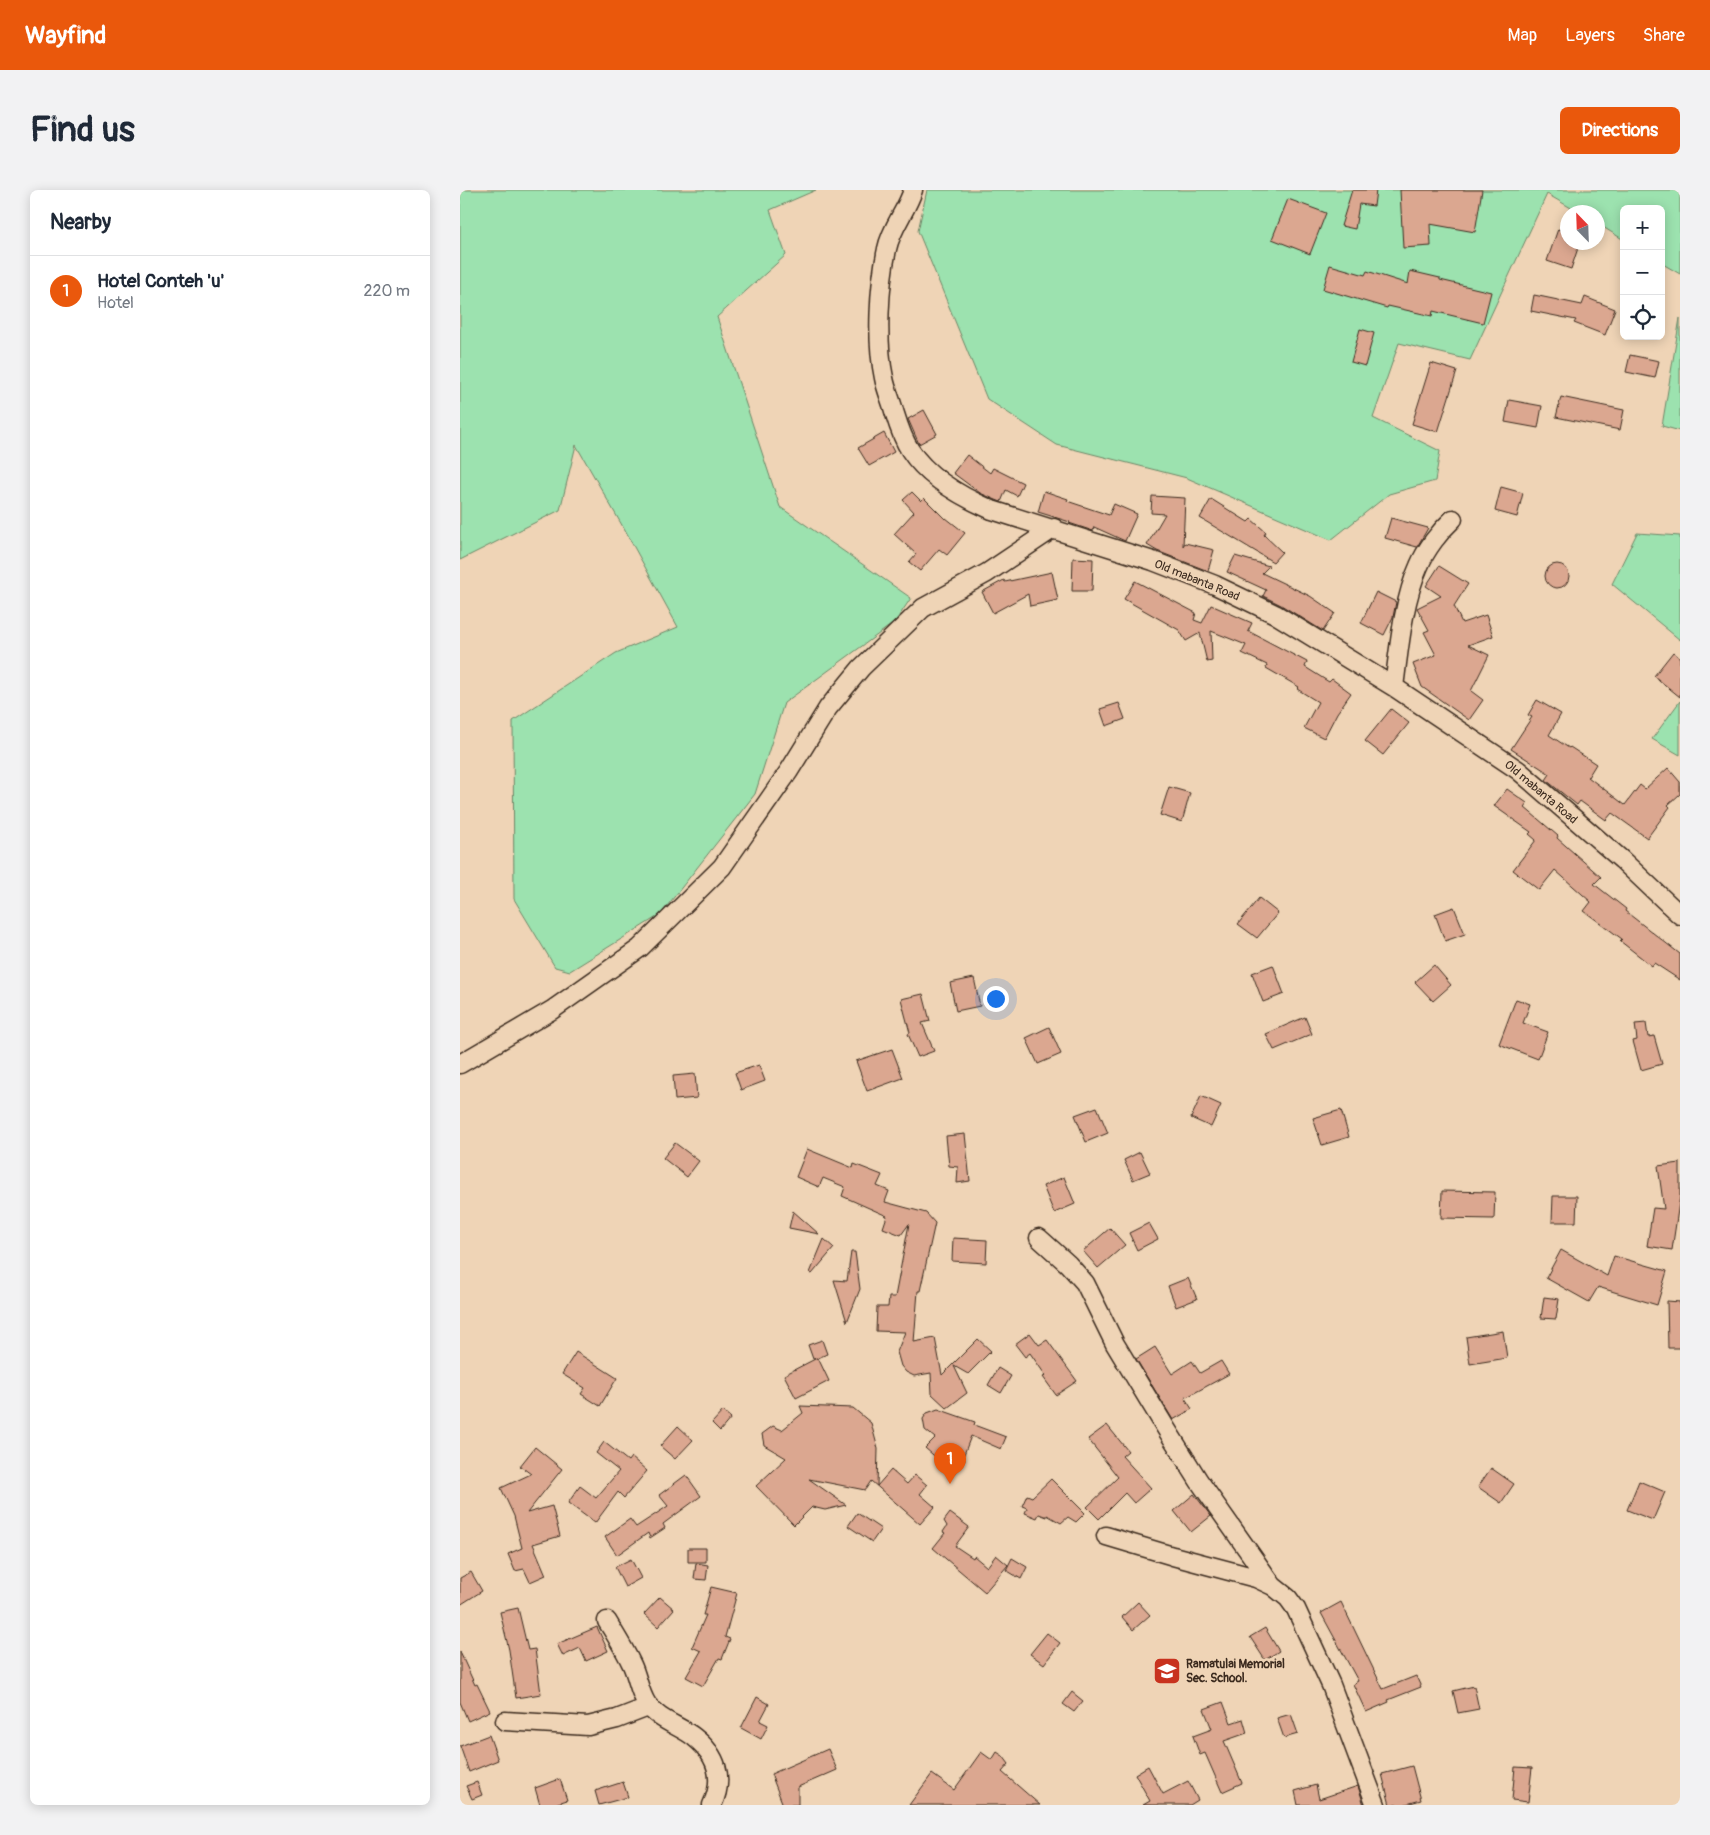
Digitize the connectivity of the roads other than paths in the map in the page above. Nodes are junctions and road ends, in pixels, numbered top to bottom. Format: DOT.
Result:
graph roads {
  1 [pos="913,190"];
  2 [pos="1453,519"];
  3 [pos="1054,528"];
  4 [pos="1394,687"];
  5 [pos="1680,915"];
  6 [pos="460,1064"];
  7 [pos="1039,1238"];
  8 [pos="1106,1536"];
  9 [pos="1273,1586"];
  10 [pos="607,1621"];
  11 [pos="648,1707"];
  12 [pos="505,1721"];
  13 [pos="712,1805"];
  14 [pos="1376,1805"];
  1 -- 3 [label="street, Old mabanta Road"];
  2 -- 4 [label="street"];
  3 -- 4 [label="street, Old mabanta Road"];
  3 -- 6 [label="street"];
  4 -- 5 [label="street, Old mabanta Road"];
  7 -- 9 [label="street"];
  8 -- 9 [label="street"];
  9 -- 14 [label="street"];
  10 -- 11 [label="street"];
  11 -- 12 [label="street"];
  11 -- 13 [label="street"];
}
